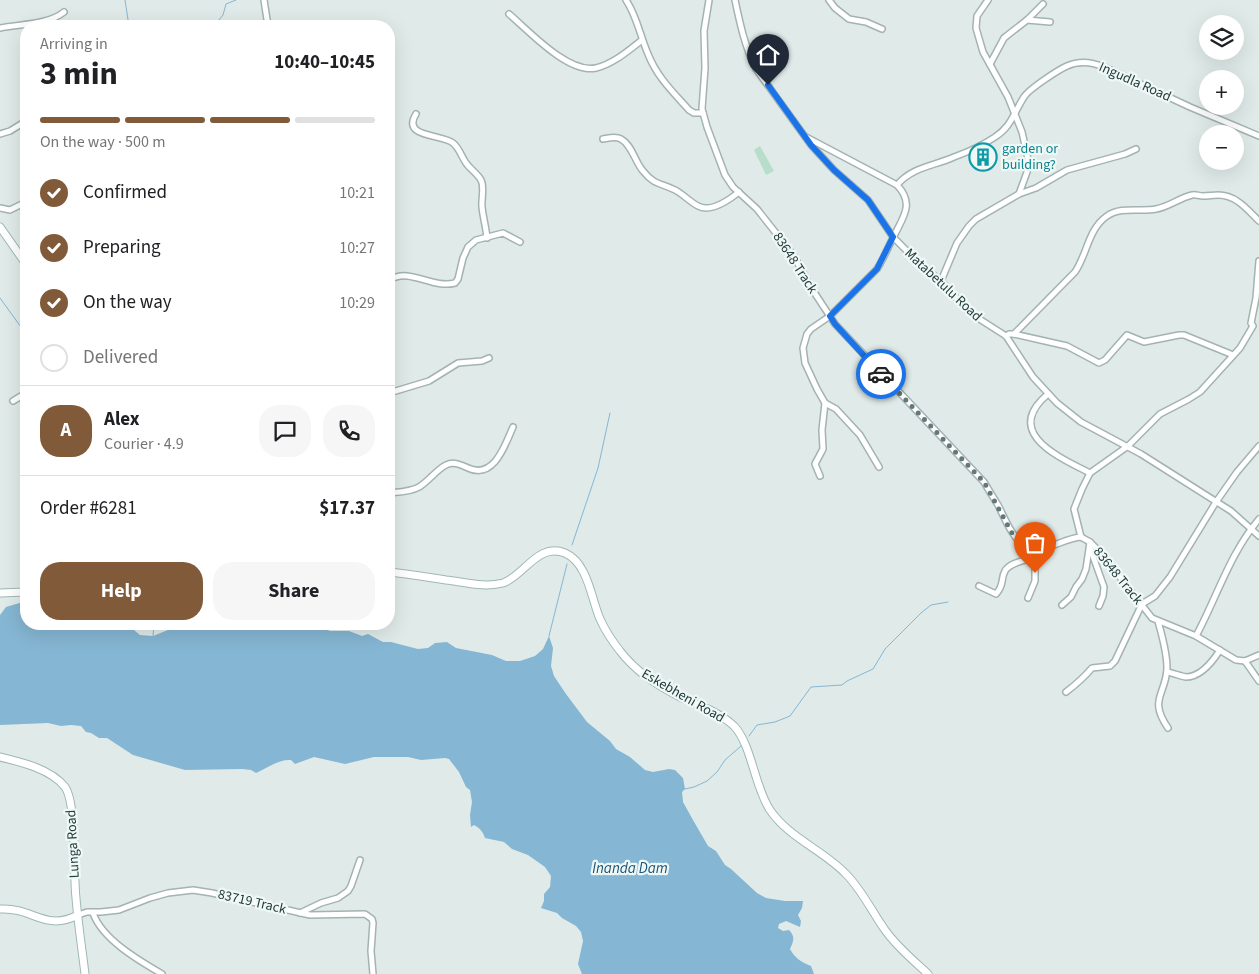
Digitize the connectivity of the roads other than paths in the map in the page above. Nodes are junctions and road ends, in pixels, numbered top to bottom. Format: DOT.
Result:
graph roads {
  1 [pos="264,0"];
  2 [pos="626,0"];
  3 [pos="710,0"];
  4 [pos="735,0"];
  5 [pos="829,0"];
  6 [pos="988,0"];
  7 [pos="1043,4"];
  8 [pos="64,12"];
  9 [pos="509,14"];
  10 [pos="48,20"];
  11 [pos="267,20"];
  12 [pos="1027,20"];
  13 [pos="1050,22"];
  14 [pos="20,26"];
  15 [pos="0,28"];
  16 [pos="882,29"];
  17 [pos="642,40"];
  18 [pos="990,64"];
  19 [pos="703,113"];
  20 [pos="416,114"];
  21 [pos="1015,114"];
  22 [pos="20,125"];
  23 [pos="0,134"];
  24 [pos="804,136"];
  25 [pos="1259,136"];
  26 [pos="603,139"];
  27 [pos="1136,149"];
  28 [pos="896,185"];
  29 [pos="739,192"];
  30 [pos="1019,194"];
  31 [pos="20,205"];
  32 [pos="0,208"];
  33 [pos="1259,221"];
  34 [pos="0,227"];
  35 [pos="893,237"];
  36 [pos="487,238"];
  37 [pos="520,242"];
  38 [pos="20,255"];
  39 [pos="1259,261"];
  40 [pos="395,278"];
  41 [pos="941,281"];
  42 [pos="1258,286"];
  43 [pos="830,316"];
  44 [pos="1014,334"];
  45 [pos="1006,336"];
  46 [pos="1233,355"];
  47 [pos="489,358"];
  48 [pos="395,391"];
  49 [pos="1048,394"];
  50 [pos="20,398"];
  51 [pos="13,402"];
  52 [pos="825,402"];
  53 [pos="513,427"];
  54 [pos="1128,446"];
  55 [pos="1259,446"];
  56 [pos="879,467"];
  57 [pos="1090,473"];
  58 [pos="820,476"];
  59 [pos="395,492"];
  60 [pos="1216,502"];
  61 [pos="1259,519"];
  62 [pos="1251,528"];
  63 [pos="1259,536"];
  64 [pos="1081,537"];
  65 [pos="1089,542"];
  66 [pos="1034,548"];
  67 [pos="395,573"];
  68 [pos="979,586"];
  69 [pos="20,592"];
  70 [pos="0,593"];
  71 [pos="1028,598"];
  72 [pos="1142,604"];
  73 [pos="1062,605"];
  74 [pos="1099,606"];
  75 [pos="1158,621"];
  76 [pos="1196,636"];
  77 [pos="1220,650"];
  78 [pos="1259,655"];
  79 [pos="1245,661"];
  80 [pos="1167,672"];
  81 [pos="1259,682"];
  82 [pos="1066,692"];
  83 [pos="1168,728"];
  84 [pos="0,757"];
  85 [pos="360,860"];
  86 [pos="0,909"];
  87 [pos="93,912"];
  88 [pos="299,913"];
  89 [pos="78,915"];
  90 [pos="85,974"];
  91 [pos="162,974"];
  92 [pos="373,974"];
  93 [pos="928,974"];
  1 -- 11 [label="street"];
  2 -- 17 [label="street"];
  3 -- 19 [label="street, 83648 Track"];
  4 -- 24 [label="street, Matabetulu Road"];
  5 -- 16 [label="street"];
  6 -- 18 [label="street"];
  7 -- 12 [label="street"];
  8 -- 10 [label="street"];
  9 -- 17 [label="street"];
  12 -- 13 [label="street"];
  12 -- 18 [label="street"];
  14 -- 15 [label="street"];
  17 -- 19 [label="street"];
  18 -- 21 [label="street"];
  19 -- 29 [label="street, 83648 Track"];
  20 -- 36 [label="street"];
  21 -- 25 [label="street, Ingudla Road"];
  21 -- 28 [label="street, Ingudla Road"];
  21 -- 30 [label="street"];
  22 -- 23 [label="street"];
  24 -- 28 [label="street"];
  24 -- 35 [label="street, Matabetulu Road"];
  26 -- 29 [label="street"];
  27 -- 30 [label="street"];
  28 -- 35 [label="street"];
  29 -- 43 [label="street, 83648 Track"];
  30 -- 41 [label="street"];
  31 -- 32 [label="street"];
  33 -- 44 [label="street"];
  34 -- 38 [label="street"];
  35 -- 41 [label="street, Matabetulu Road"];
  35 -- 43 [label="street"];
  36 -- 37 [label="street"];
  36 -- 40 [label="street"];
  39 -- 42 [label="street"];
  41 -- 45 [label="street, Matabetulu Road"];
  42 -- 46 [label="street"];
  43 -- 52 [label="street"];
  43 -- 66 [label="street, 83648 Track"];
  44 -- 45 [label="street"];
  44 -- 46 [label="street"];
  45 -- 49 [label="street, Matabetulu Road"];
  46 -- 54 [label="street"];
  47 -- 48 [label="street"];
  49 -- 54 [label="street, Matabetulu Road"];
  49 -- 57 [label="street"];
  50 -- 51 [label="street"];
  52 -- 56 [label="street"];
  52 -- 58 [label="street"];
  53 -- 59 [label="street"];
  54 -- 57 [label="street"];
  54 -- 60 [label="street, Matabetulu Road"];
  55 -- 60 [label="street"];
  57 -- 64 [label="street"];
  60 -- 62 [label="street, Matabetulu Road"];
  60 -- 72 [label="street"];
  61 -- 62 [label="street"];
  62 -- 63 [label="street, Matabetulu Road"];
  62 -- 76 [label="street"];
  64 -- 65 [label="street, 83648 Track"];
  64 -- 66 [label="street, 83648 Track"];
  65 -- 72 [label="street, 83648 Track"];
  65 -- 73 [label="street"];
  65 -- 74 [label="street"];
  66 -- 68 [label="street"];
  66 -- 71 [label="street"];
  67 -- 93 [label="street, Eskebheni Road"];
  69 -- 70 [label="street"];
  72 -- 75 [label="street, 83648 Track"];
  72 -- 82 [label="street"];
  75 -- 76 [label="street, 83648 Track"];
  75 -- 80 [label="street"];
  76 -- 77 [label="street, 83648 Track"];
  77 -- 79 [label="street, 83648 Track"];
  77 -- 80 [label="street"];
  78 -- 79 [label="street"];
  79 -- 81 [label="street"];
  80 -- 83 [label="street"];
  84 -- 89 [label="street, Lunga Road"];
  85 -- 88 [label="street"];
  86 -- 89 [label="street"];
  87 -- 88 [label="street, 83719 Track"];
  87 -- 89 [label="street, 83719 Track"];
  87 -- 91 [label="street"];
  88 -- 92 [label="street, 83719 Track"];
  89 -- 90 [label="street, Lunga Road"];
}
